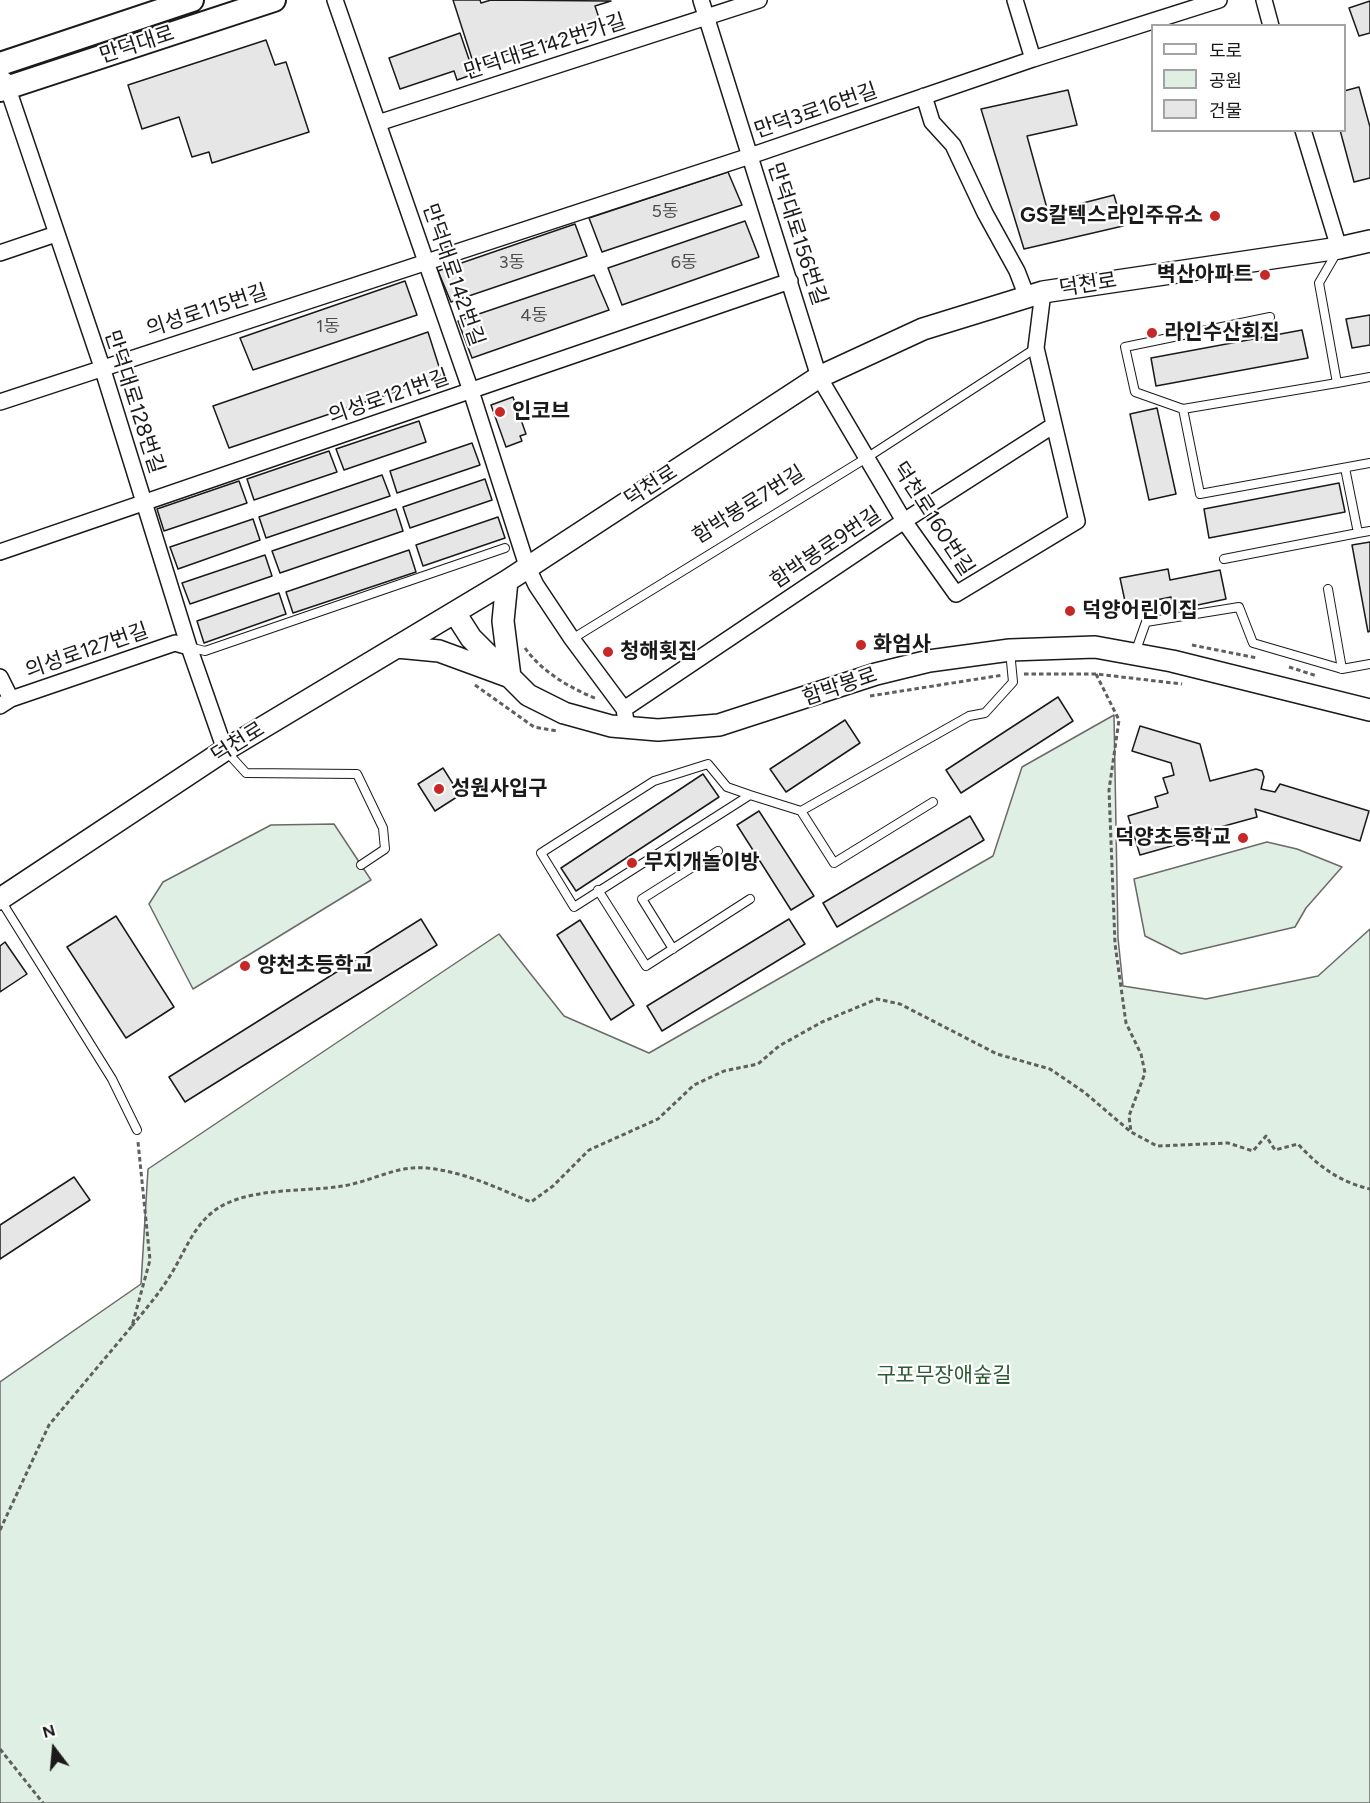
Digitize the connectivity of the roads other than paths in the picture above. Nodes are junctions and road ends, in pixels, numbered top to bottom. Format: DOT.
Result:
graph roads {
  1 [pos="192,0"];
  2 [pos="274,0"];
  3 [pos="335,0"];
  4 [pos="701,0"];
  5 [pos="759,0"];
  6 [pos="1015,0"];
  7 [pos="1219,0"];
  8 [pos="1264,0"];
  9 [pos="706,17"];
  10 [pos="1270,24"];
  11 [pos="1033,59"];
  12 [pos="2,77"];
  13 [pos="924,96"];
  14 [pos="378,123"];
  15 [pos="1305,132"];
  16 [pos="750,156"];
  17 [pos="56,234"];
  18 [pos="1370,241"];
  19 [pos="1339,248"];
  20 [pos="0,253"];
  21 [pos="427,263"];
  22 [pos="790,280"];
  23 [pos="1035,294"];
  24 [pos="1270,316"];
  25 [pos="1036,348"];
  26 [pos="102,367"];
  27 [pos="1370,376"];
  28 [pos="819,377"];
  29 [pos="1337,383"];
  30 [pos="471,391"];
  31 [pos="0,402"];
  32 [pos="1183,410"];
  33 [pos="1054,425"];
  34 [pos="868,457"];
  35 [pos="1370,464"];
  36 [pos="1345,468"];
  37 [pos="144,502"];
  38 [pos="904,521"];
  39 [pos="1370,531"];
  40 [pos="1358,533"];
  41 [pos="505,548"];
  42 [pos="0,552"];
  43 [pos="1224,559"];
  44 [pos="527,566"];
  45 [pos="507,581"];
  46 [pos="1329,589"];
  47 [pos="455,613"];
  48 [pos="572,639"];
  49 [pos="189,647"];
  50 [pos="398,647"];
  51 [pos="1010,650"];
  52 [pos="1134,654"];
  53 [pos="1370,664"];
  54 [pos="1342,669"];
  55 [pos="0,677"];
  56 [pos="510,677"];
  57 [pos="5,702"];
  58 [pos="1370,710"];
  59 [pos="625,718"];
  60 [pos="225,750"];
  61 [pos="750,795"];
  62 [pos="933,802"];
  63 [pos="801,812"];
  64 [pos="718,851"];
  65 [pos="361,865"];
  66 [pos="598,890"];
  67 [pos="0,899"];
  68 [pos="750,899"];
  69 [pos="673,949"];
  70 [pos="137,1130"];
  1 -- 12 [label="main road, 만덕대로"];
  2 -- 12 [label="main road, 만덕대로"];
  3 -- 14 [label="street, 만덕대로142번길"];
  4 -- 9 [label="street, 만덕대로156번길"];
  5 -- 9 [label="street, 만덕대로142번가길"];
  6 -- 11 [label="street"];
  7 -- 11 [label="street, 만덕3로16번길"];
  8 -- 10 [label="street"];
  9 -- 14 [label="street, 만덕대로142번가길"];
  9 -- 16 [label="street, 만덕대로156번길"];
  11 -- 13 [label="street, 만덕3로16번길"];
  12 -- 17 [label="street, 만덕대로128번길"];
  13 -- 16 [label="street, 만덕3로16번길"];
  13 -- 23 [label="street"];
  14 -- 21 [label="street, 만덕대로142번길"];
  15 -- 19 [label="street"];
  16 -- 21 [label="street, 만덕3로16번길"];
  16 -- 22 [label="street, 만덕대로156번길"];
  17 -- 20 [label="street"];
  17 -- 26 [label="street, 만덕대로128번길"];
  18 -- 19 [label="main road, 덕천로"];
  19 -- 23 [label="main road, 덕천로"];
  19 -- 29 [label="lane"];
  21 -- 26 [label="street, 의성로115번길"];
  21 -- 30 [label="street, 만덕대로142번길"];
  22 -- 28 [label="street, 만덕대로156번길"];
  22 -- 30 [label="street, 의성로121번길"];
  23 -- 25 [label="street"];
  23 -- 28 [label="main road, 덕천로"];
  24 -- 32 [label="lane"];
  25 -- 33 [label="street"];
  25 -- 34 [label="lane, 함박봉로7번길"];
  26 -- 31 [label="street, 의성로115번길"];
  26 -- 37 [label="street, 만덕대로128번길"];
  27 -- 29 [label="lane"];
  28 -- 34 [label="street, 덕천로160번길"];
  28 -- 44 [label="main road, 덕천로"];
  29 -- 32 [label="lane"];
  30 -- 37 [label="street, 의성로121번길"];
  30 -- 44 [label="street, 만덕대로142번길"];
  32 -- 36 [label="lane"];
  33 -- 38 [label="street, 함박봉로9번길"];
  33 -- 38 [label="street, 덕천로160번길"];
  34 -- 38 [label="street, 덕천로160번길"];
  34 -- 48 [label="lane, 함박봉로7번길"];
  35 -- 36 [label="lane"];
  36 -- 40 [label="lane"];
  37 -- 42 [label="street, 의성로121번길"];
  37 -- 49 [label="street, 만덕대로128번길"];
  38 -- 59 [label="street, 함박봉로9번길"];
  39 -- 40 [label="lane"];
  40 -- 43 [label="lane"];
  41 -- 49 [label="lane"];
  44 -- 45 [label="main road, 덕천로"];
  44 -- 48 [label="street, 만덕대로142번길"];
  45 -- 47 [label="main road, 덕천로"];
  45 -- 56 [label="main road"];
  46 -- 54 [label="lane"];
  47 -- 50 [label="main road, 덕천로"];
  47 -- 56 [label="main road, 함박봉로"];
  48 -- 59 [label="street"];
  49 -- 57 [label="street, 의성로127번길"];
  49 -- 60 [label="street, 만덕대로128번길"];
  50 -- 56 [label="main road"];
  50 -- 60 [label="main road, 덕천로"];
  51 -- 52 [label="main road, 함박봉로"];
  51 -- 59 [label="main road, 함박봉로"];
  51 -- 63 [label="lane"];
  52 -- 54 [label="lane"];
  52 -- 58 [label="main road, 함박봉로"];
  53 -- 54 [label="lane"];
  55 -- 57 [label="street"];
  56 -- 59 [label="main road, 함박봉로"];
  60 -- 65 [label="lane"];
  60 -- 67 [label="main road, 덕천로"];
  61 -- 63 [label="lane"];
  61 -- 66 [label="lane"];
  61 -- 66 [label="lane"];
  62 -- 63 [label="lane"];
  64 -- 69 [label="lane"];
  66 -- 69 [label="lane"];
  67 -- 70 [label="lane"];
  68 -- 69 [label="lane"];
}
